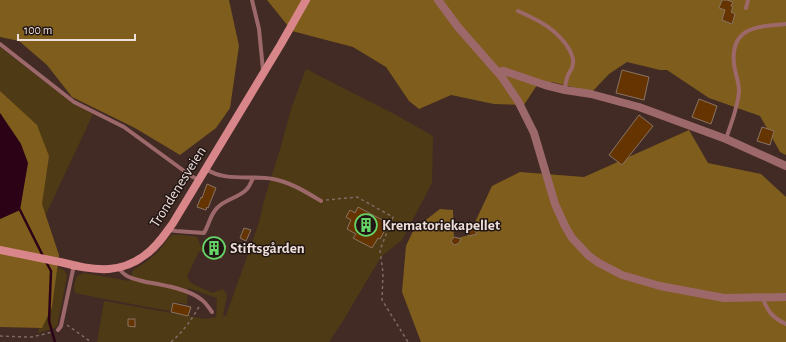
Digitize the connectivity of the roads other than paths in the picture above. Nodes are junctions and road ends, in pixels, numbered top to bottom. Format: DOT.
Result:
graph roads {
  1 [pos="252,0"];
  2 [pos="306,0"];
  3 [pos="438,0"];
  4 [pos="748,0"];
  5 [pos="746,8"];
  6 [pos="518,11"];
  7 [pos="786,24"];
  8 [pos="0,44"];
  9 [pos="498,72"];
  10 [pos="264,73"];
  11 [pos="565,90"];
  12 [pos="726,139"];
  13 [pos="786,166"];
  14 [pos="206,168"];
  15 [pos="253,178"];
  16 [pos="198,180"];
  17 [pos="321,201"];
  18 [pos="168,230"];
  19 [pos="0,250"];
  20 [pos="74,265"];
  21 [pos="119,267"];
  22 [pos="762,297"];
  23 [pos="786,297"];
  24 [pos="212,312"];
  25 [pos="786,324"];
  26 [pos="58,330"];
  1 -- 10 [label="lane"];
  2 -- 10 [label="main road, Trondenesveien"];
  3 -- 9 [label="street"];
  4 -- 5 [label="lane"];
  6 -- 11 [label="lane"];
  7 -- 12 [label="lane"];
  8 -- 16 [label="lane"];
  9 -- 11 [label="street"];
  9 -- 22 [label="street"];
  10 -- 14 [label="main road, Trondenesveien"];
  11 -- 12 [label="street"];
  12 -- 13 [label="street"];
  14 -- 15 [label="lane"];
  14 -- 16 [label="main road, Trondenesveien"];
  15 -- 17 [label="lane"];
  15 -- 18 [label="lane"];
  16 -- 18 [label="main road, Trondenesveien"];
  18 -- 21 [label="main road, Trondenesveien"];
  19 -- 20 [label="main road, Trondenesveien"];
  20 -- 21 [label="main road, Trondenesveien"];
  20 -- 26 [label="lane"];
  21 -- 24 [label="lane"];
  22 -- 23 [label="street"];
  22 -- 25 [label="lane"];
}
